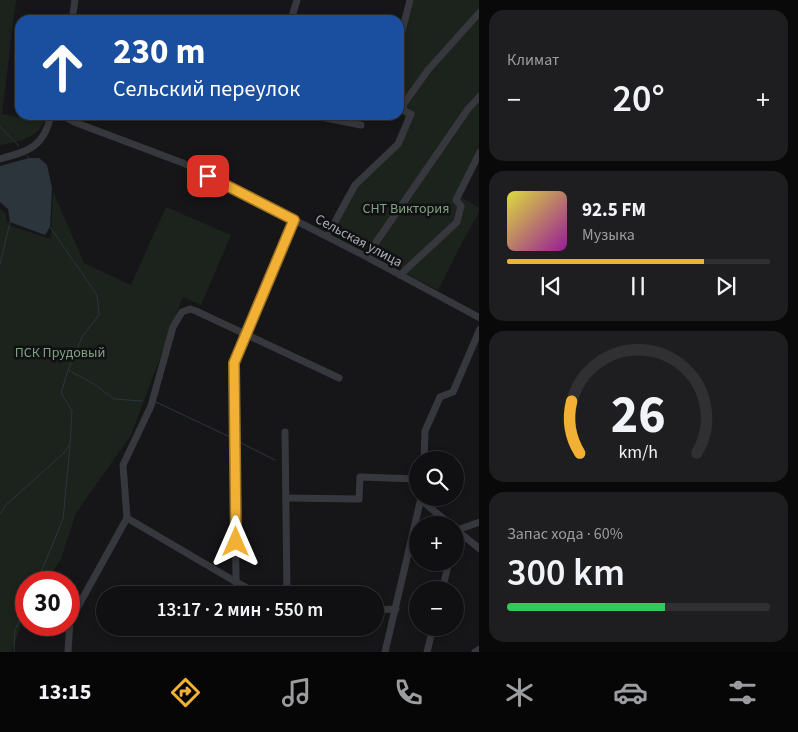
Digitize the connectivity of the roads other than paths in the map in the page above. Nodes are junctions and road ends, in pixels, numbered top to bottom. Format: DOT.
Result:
graph roads {
  1 [pos="75,0"];
  2 [pos="297,0"];
  3 [pos="410,0"];
  4 [pos="479,12"];
  5 [pos="73,15"];
  6 [pos="292,15"];
  7 [pos="404,23"];
  8 [pos="479,96"];
  9 [pos="404,104"];
  10 [pos="404,112"];
  11 [pos="50,120"];
  12 [pos="70,120"];
  13 [pos="336,120"];
  14 [pos="361,125"];
  15 [pos="479,152"];
  16 [pos="0,159"];
  17 [pos="294,220"];
  18 [pos="330,231"];
  19 [pos="370,251"];
  20 [pos="400,275"];
  21 [pos="479,318"];
  22 [pos="479,329"];
  23 [pos="246,334"];
  24 [pos="339,378"];
  25 [pos="285,432"];
  26 [pos="424,451"];
  27 [pos="409,479"];
  28 [pos="286,498"];
  29 [pos="419,506"];
  30 [pos="428,506"];
  31 [pos="439,516"];
  32 [pos="127,518"];
  33 [pos="479,522"];
  34 [pos="464,527"];
  35 [pos="464,538"];
  36 [pos="479,549"];
  37 [pos="236,582"];
  38 [pos="244,586"];
  39 [pos="287,586"];
  40 [pos="396,609"];
  41 [pos="384,610"];
  42 [pos="431,636"];
  43 [pos="479,649"];
  44 [pos="68,652"];
  45 [pos="385,652"];
  46 [pos="427,652"];
  47 [pos="475,652"];
  1 -- 5 [label="street"];
  2 -- 6 [label="street"];
  3 -- 7 [label="street"];
  4 -- 9 [label="street"];
  8 -- 19 [label="street"];
  10 -- 18 [label="street"];
  11 -- 16 [label="street"];
  12 -- 17 [label="street, Сельская улица"];
  13 -- 14 [label="street"];
  15 -- 20 [label="street"];
  17 -- 20 [label="street, Сельская улица"];
  17 -- 23 [label="street"];
  20 -- 21 [label="street, Сельская улица"];
  22 -- 26 [label="street"];
  23 -- 24 [label="street"];
  23 -- 32 [label="street"];
  23 -- 37 [label="street"];
  25 -- 28 [label="street"];
  27 -- 28 [label="street"];
  28 -- 39 [label="street"];
  29 -- 40 [label="street"];
  30 -- 31 [label="street"];
  32 -- 37 [label="street"];
  32 -- 44 [label="street"];
  33 -- 34 [label="street"];
  35 -- 36 [label="street"];
  37 -- 38 [label="street"];
  40 -- 41 [label="street"];
  40 -- 45 [label="street"];
  42 -- 46 [label="street"];
  43 -- 47 [label="street"];
}
